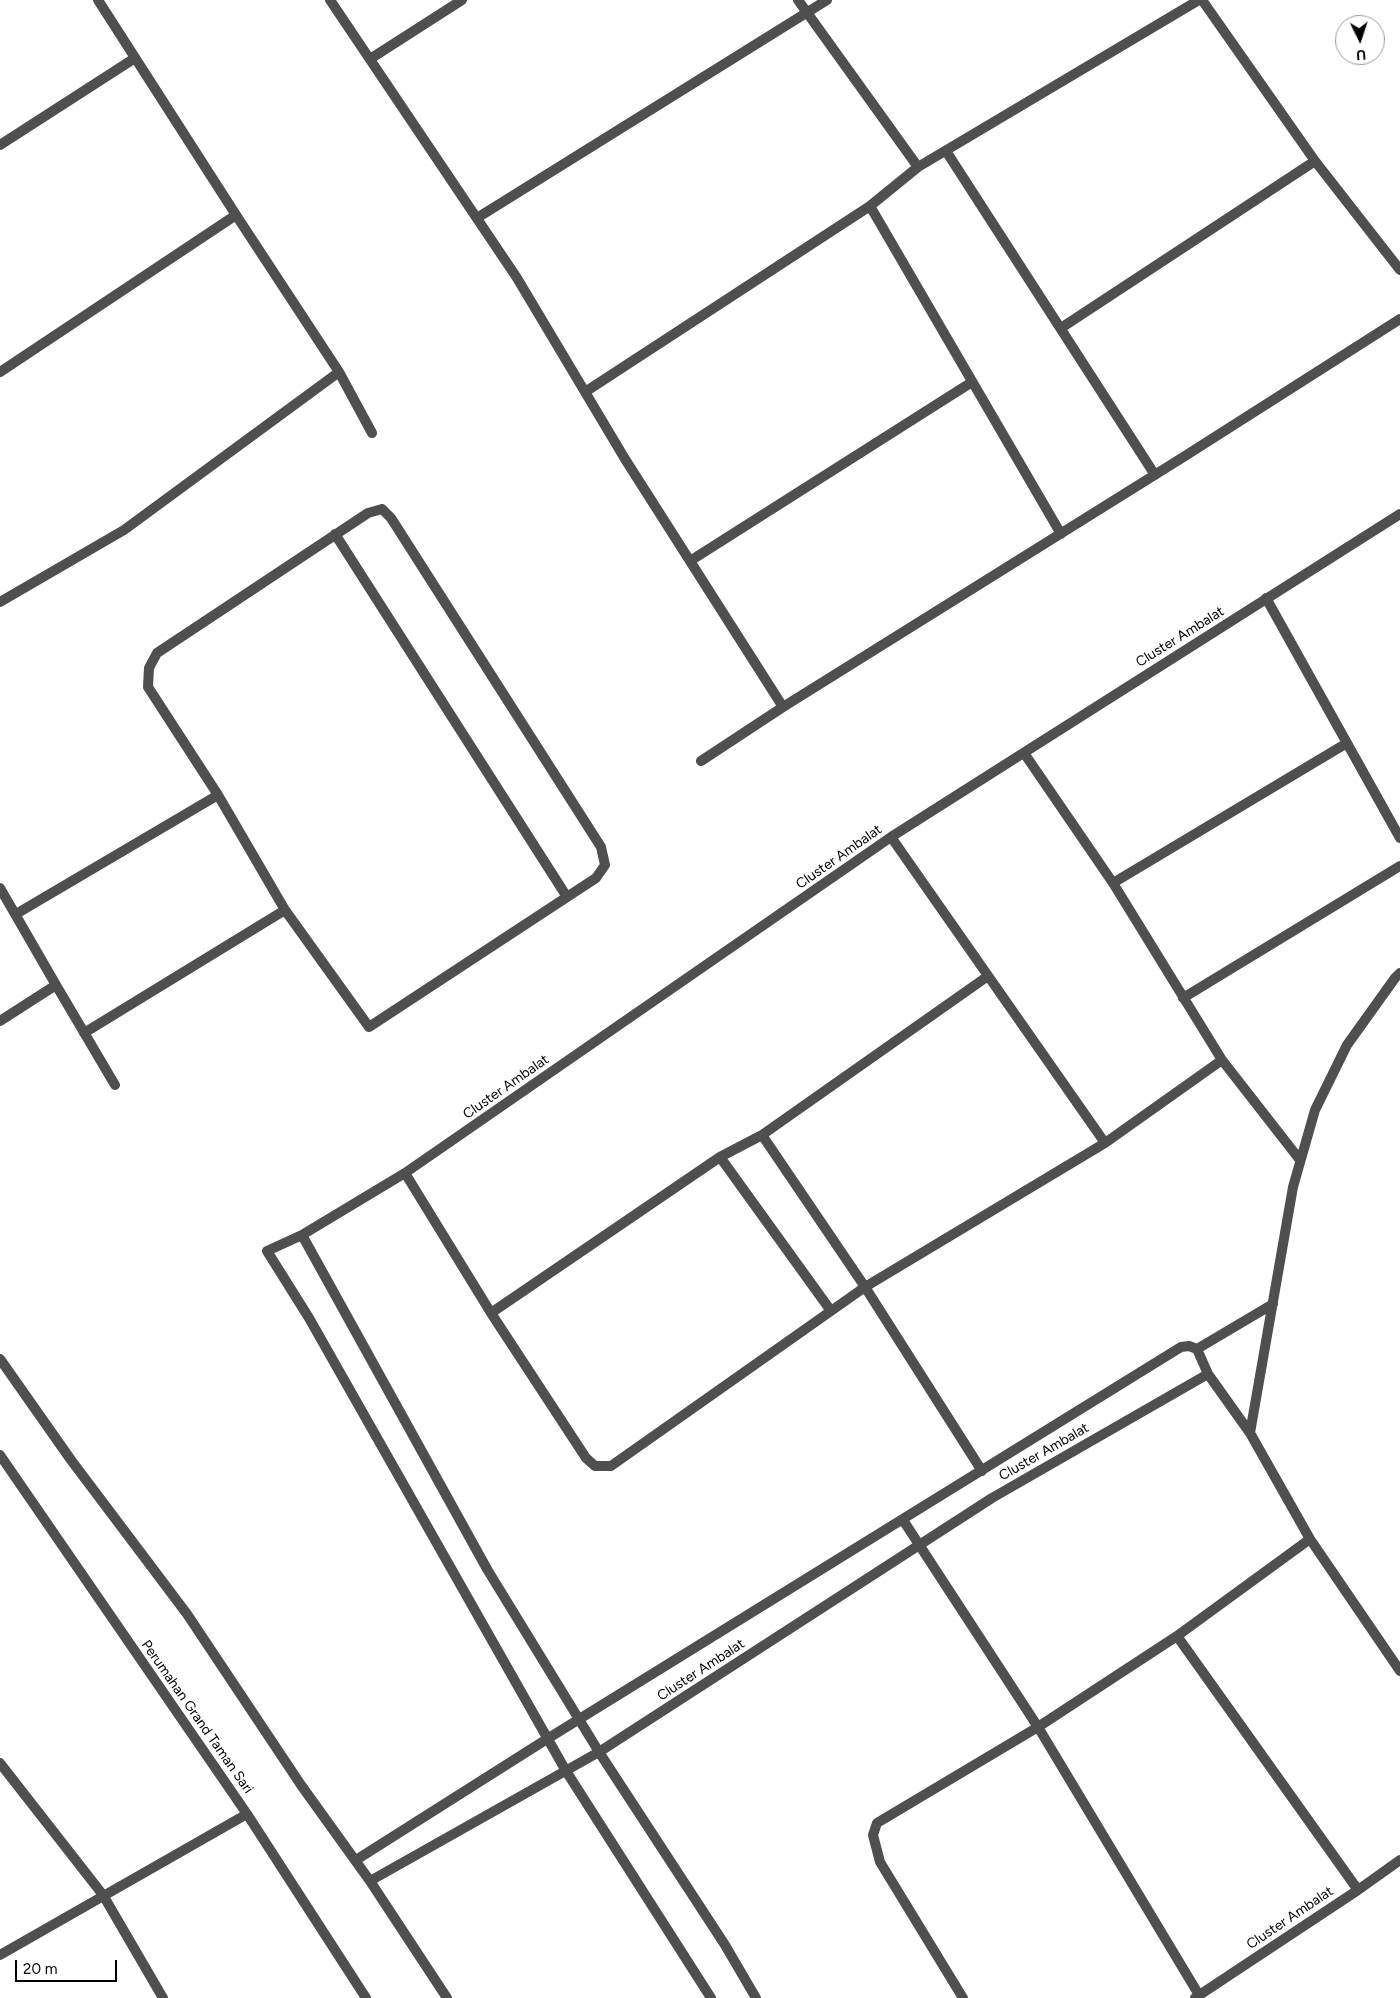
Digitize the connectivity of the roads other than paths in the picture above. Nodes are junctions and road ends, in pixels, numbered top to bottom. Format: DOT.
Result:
graph roads {
  1 [pos="98,0"];
  2 [pos="330,0"];
  3 [pos="462,0"];
  4 [pos="798,0"];
  5 [pos="827,0"];
  6 [pos="1200,0"];
  7 [pos="808,13"];
  8 [pos="135,58"];
  9 [pos="370,60"];
  10 [pos="0,145"];
  11 [pos="946,151"];
  12 [pos="1315,161"];
  13 [pos="918,168"];
  14 [pos="870,206"];
  15 [pos="236,214"];
  16 [pos="477,218"];
  17 [pos="1400,270"];
  18 [pos="1400,319"];
  19 [pos="1061,328"];
  20 [pos="0,372"];
  21 [pos="339,372"];
  22 [pos="972,382"];
  23 [pos="585,392"];
  24 [pos="372,433"];
  25 [pos="1154,475"];
  26 [pos="1400,514"];
  27 [pos="335,534"];
  28 [pos="1061,534"];
  29 [pos="690,561"];
  30 [pos="1266,598"];
  31 [pos="0,602"];
  32 [pos="783,707"];
  33 [pos="1347,743"];
  34 [pos="1024,753"];
  35 [pos="701,761"];
  36 [pos="218,795"];
  37 [pos="891,837"];
  38 [pos="1400,838"];
  39 [pos="1400,866"];
  40 [pos="1113,884"];
  41 [pos="0,888"];
  42 [pos="568,897"];
  43 [pos="285,910"];
  44 [pos="16,914"];
  45 [pos="1400,973"];
  46 [pos="988,976"];
  47 [pos="56,985"];
  48 [pos="1183,998"];
  49 [pos="0,1021"];
  50 [pos="84,1033"];
  51 [pos="1222,1060"];
  52 [pos="115,1085"];
  53 [pos="762,1135"];
  54 [pos="1105,1143"];
  55 [pos="720,1158"];
  56 [pos="1300,1160"];
  57 [pos="405,1173"];
  58 [pos="302,1235"];
  59 [pos="865,1287"];
  60 [pos="1273,1304"];
  61 [pos="831,1311"];
  62 [pos="491,1313"];
  63 [pos="1197,1350"];
  64 [pos="0,1359"];
  65 [pos="1208,1374"];
  66 [pos="1250,1433"];
  67 [pos="0,1455"];
  68 [pos="982,1471"];
  69 [pos="903,1520"];
  70 [pos="1310,1539"];
  71 [pos="920,1546"];
  72 [pos="1177,1636"];
  73 [pos="1400,1671"];
  74 [pos="579,1719"];
  75 [pos="1038,1727"];
  76 [pos="547,1739"];
  77 [pos="599,1752"];
  78 [pos="0,1763"];
  79 [pos="566,1771"];
  80 [pos="247,1814"];
  81 [pos="356,1860"];
  82 [pos="1400,1860"];
  83 [pos="370,1881"];
  84 [pos="1358,1890"];
  85 [pos="103,1895"];
  86 [pos="0,1955"];
  87 [pos="1197,1997"];
  88 [pos="163,1998"];
  89 [pos="366,1998"];
  90 [pos="447,1998"];
  91 [pos="711,1998"];
  92 [pos="756,1998"];
  93 [pos="963,1998"];
  1 -- 8 [label="street"];
  2 -- 9 [label="street"];
  3 -- 9 [label="street"];
  4 -- 7 [label="street"];
  5 -- 7 [label="street"];
  6 -- 11 [label="street"];
  6 -- 12 [label="street"];
  7 -- 13 [label="street"];
  7 -- 16 [label="street"];
  8 -- 10 [label="street"];
  8 -- 15 [label="street"];
  9 -- 16 [label="street"];
  11 -- 13 [label="street"];
  11 -- 19 [label="street"];
  12 -- 17 [label="street"];
  12 -- 19 [label="street"];
  13 -- 14 [label="street"];
  14 -- 22 [label="street"];
  14 -- 23 [label="street"];
  15 -- 20 [label="street"];
  15 -- 21 [label="street"];
  16 -- 23 [label="street"];
  18 -- 25 [label="street"];
  19 -- 25 [label="street"];
  21 -- 24 [label="street"];
  21 -- 31 [label="street"];
  22 -- 28 [label="street"];
  22 -- 29 [label="street"];
  23 -- 29 [label="street"];
  25 -- 28 [label="street"];
  26 -- 30 [label="street, Cluster Ambalat"];
  27 -- 36 [label="street"];
  27 -- 42 [label="street"];
  27 -- 42 [label="street"];
  28 -- 32 [label="street"];
  29 -- 32 [label="street"];
  30 -- 33 [label="street"];
  30 -- 34 [label="street, Cluster Ambalat"];
  32 -- 35 [label="street"];
  33 -- 38 [label="street"];
  33 -- 40 [label="street"];
  34 -- 37 [label="street, Cluster Ambalat"];
  34 -- 40 [label="street"];
  36 -- 43 [label="street"];
  36 -- 44 [label="street"];
  37 -- 46 [label="street"];
  37 -- 57 [label="street, Cluster Ambalat"];
  39 -- 48 [label="street"];
  40 -- 48 [label="street"];
  41 -- 44 [label="street"];
  42 -- 43 [label="street"];
  43 -- 50 [label="street"];
  44 -- 47 [label="street"];
  45 -- 56 [label="street"];
  46 -- 53 [label="street"];
  46 -- 54 [label="street"];
  47 -- 49 [label="street"];
  47 -- 50 [label="street"];
  48 -- 51 [label="street"];
  50 -- 52 [label="street"];
  51 -- 54 [label="street"];
  51 -- 56 [label="street"];
  53 -- 55 [label="street"];
  53 -- 59 [label="street"];
  54 -- 59 [label="street"];
  55 -- 61 [label="street"];
  55 -- 62 [label="street"];
  56 -- 60 [label="street"];
  57 -- 58 [label="street, Cluster Ambalat"];
  57 -- 62 [label="street"];
  58 -- 74 [label="street"];
  58 -- 76 [label="street, Cluster Ambalat"];
  59 -- 61 [label="street"];
  59 -- 68 [label="street"];
  60 -- 63 [label="street"];
  60 -- 66 [label="street"];
  61 -- 62 [label="street"];
  63 -- 65 [label="street"];
  63 -- 68 [label="street"];
  64 -- 81 [label="street"];
  65 -- 66 [label="street"];
  65 -- 71 [label="street, Cluster Ambalat"];
  66 -- 70 [label="street"];
  67 -- 80 [label="street, Perumahan Grand Taman Sari"];
  68 -- 69 [label="street"];
  69 -- 71 [label="street"];
  69 -- 74 [label="street"];
  70 -- 72 [label="street"];
  70 -- 73 [label="street"];
  71 -- 75 [label="street"];
  71 -- 77 [label="street, Cluster Ambalat"];
  72 -- 75 [label="street"];
  72 -- 84 [label="street"];
  74 -- 76 [label="street"];
  74 -- 77 [label="street"];
  75 -- 87 [label="street"];
  75 -- 93 [label="street"];
  76 -- 79 [label="street, Cluster Ambalat"];
  76 -- 81 [label="street"];
  77 -- 79 [label="street, Cluster Ambalat"];
  77 -- 92 [label="street"];
  78 -- 85 [label="street"];
  79 -- 83 [label="street, Cluster Ambalat"];
  79 -- 91 [label="street, Cluster Ambalat"];
  80 -- 85 [label="street"];
  80 -- 89 [label="street, Perumahan Grand Taman Sari"];
  81 -- 83 [label="street"];
  82 -- 84 [label="street, Cluster Ambalat"];
  83 -- 90 [label="street"];
  84 -- 87 [label="street, Cluster Ambalat"];
  85 -- 86 [label="street"];
  85 -- 88 [label="street"];
}
